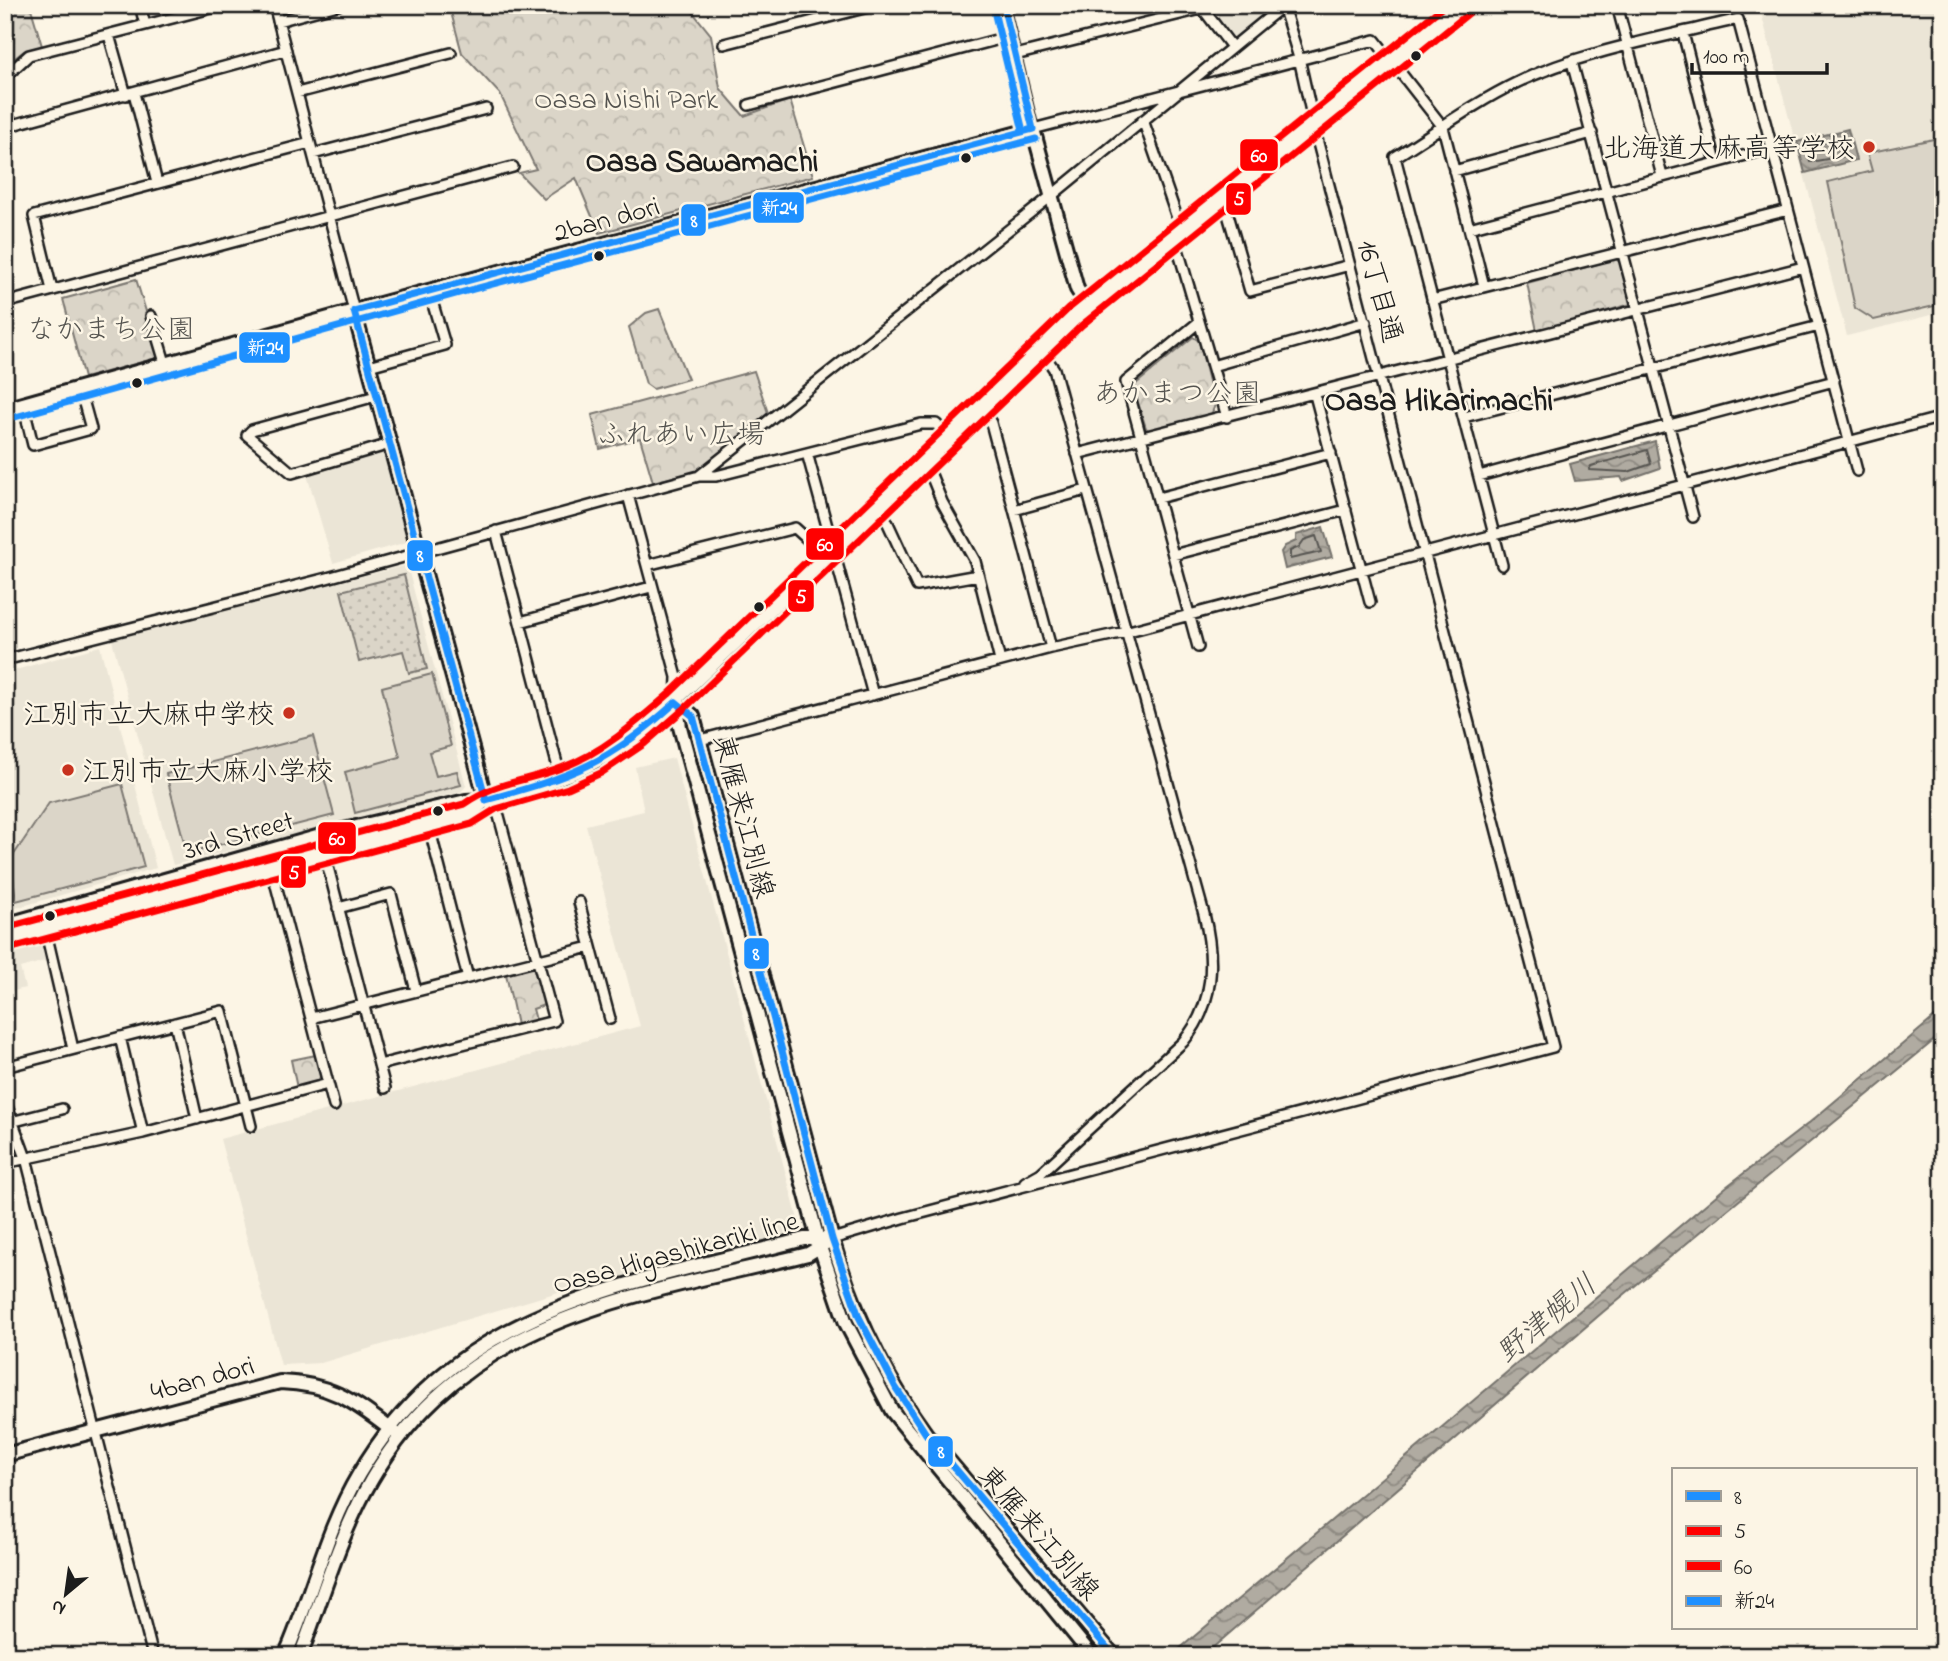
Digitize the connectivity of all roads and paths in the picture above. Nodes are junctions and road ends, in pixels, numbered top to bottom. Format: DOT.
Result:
graph roads {
  1 [pos="140,5"];
  2 [pos="223,5"];
  3 [pos="274,5"];
  4 [pos="338,5"];
  5 [pos="876,5"];
  6 [pos="1003,5"];
  7 [pos="1462,5"];
  8 [pos="1618,5"];
  9 [pos="1283,6"];
  10 [pos="1200,7"];
  11 [pos="278,21"];
  12 [pos="145,25"];
  13 [pos="1683,33"];
  14 [pos="108,35"];
  15 [pos="1011,36"];
  16 [pos="724,44"];
  17 [pos="1232,47"];
  18 [pos="1629,47"];
  19 [pos="286,50"];
  20 [pos="451,52"];
  21 [pos="1016,55"];
  22 [pos="1299,58"];
  23 [pos="1392,61"];
  24 [pos="1572,62"];
  25 [pos="5,77"];
  26 [pos="1177,91"];
  27 [pos="297,93"];
  28 [pos="130,94"];
  29 [pos="749,105"];
  30 [pos="485,108"];
  31 [pos="1143,120"];
  32 [pos="1313,123"];
  33 [pos="16,124"];
  34 [pos="1443,127"];
  35 [pos="1032,129"];
  36 [pos="1592,133"];
  37 [pos="310,143"];
  38 [pos="1773,148"];
  39 [pos="313,154"];
  40 [pos="1716,162"];
  41 [pos="513,167"];
  42 [pos="1454,171"];
  43 [pos="1661,176"];
  44 [pos="157,183"];
  45 [pos="1607,191"];
  46 [pos="1050,197"];
  47 [pos="1223,197"];
  48 [pos="1788,210"];
  49 [pos="329,216"];
  50 [pos="1469,228"];
  51 [pos="1178,235"];
  52 [pos="1623,251"];
  53 [pos="1350,265"];
  54 [pos="1803,267"];
  55 [pos="1484,286"];
  56 [pos="52,290"];
  57 [pos="429,291"];
  58 [pos="1432,300"];
  59 [pos="5,303"];
  60 [pos="1089,308"];
  61 [pos="1638,309"];
  62 [pos="354,311"];
  63 [pos="151,316"];
  64 [pos="1199,322"];
  65 [pos="1366,322"];
  66 [pos="1819,326"];
  67 [pos="1041,349"];
  68 [pos="1449,359"];
  69 [pos="166,366"];
  70 [pos="369,366"];
  71 [pos="1212,366"];
  72 [pos="1653,367"];
  73 [pos="1381,378"];
  74 [pos="1834,381"];
  75 [pos="80,389"];
  76 [pos="1315,395"];
  77 [pos="376,396"];
  78 [pos="23,404"];
  79 [pos="981,407"];
  80 [pos="5,409"];
  81 [pos="1943,416"];
  82 [pos="1227,417"];
  83 [pos="1464,417"];
  84 [pos="1668,425"];
  85 [pos="949,437"];
  86 [pos="1139,439"];
  87 [pos="1848,442"];
  88 [pos="390,444"];
  89 [pos="807,453"];
  90 [pos="1331,453"];
  91 [pos="1077,454"];
  92 [pos="925,460"];
  93 [pos="1857,471"];
  94 [pos="699,476"];
  95 [pos="1479,476"];
  96 [pos="1684,485"];
  97 [pos="1086,490"];
  98 [pos="628,495"];
  99 [pos="1158,498"];
  100 [pos="879,504"];
  101 [pos="1014,510"];
  102 [pos="1346,510"];
  103 [pos="1693,517"];
  104 [pos="496,531"];
  105 [pos="1494,535"];
  106 [pos="418,551"];
  107 [pos="830,552"];
  108 [pos="1426,553"];
  109 [pos="1173,555"];
  110 [pos="647,565"];
  111 [pos="1502,565"];
  112 [pos="1362,569"];
  113 [pos="978,575"];
  114 [pos="651,587"];
  115 [pos="1370,602"];
  116 [pos="1190,615"];
  117 [pos="520,622"];
  118 [pos="1125,632"];
  119 [pos="1198,647"];
  120 [pos="1051,648"];
  121 [pos="5,660"];
  122 [pos="1000,661"];
  123 [pos="873,695"];
  124 [pos="676,702"];
  125 [pos="699,740"];
  126 [pos="561,779"];
  127 [pos="486,800"];
  128 [pos="425,811"];
  129 [pos="428,825"];
  130 [pos="320,836"];
  131 [pos="267,851"];
  132 [pos="324,852"];
  133 [pos="271,866"];
  134 [pos="579,902"];
  135 [pos="338,908"];
  136 [pos="5,925"];
  137 [pos="45,928"];
  138 [pos="5,939"];
  139 [pos="590,947"];
  140 [pos="538,960"];
  141 [pos="468,978"];
  142 [pos="416,991"];
  143 [pos="363,1004"];
  144 [pos="311,1018"];
  145 [pos="610,1019"];
  146 [pos="174,1023"];
  147 [pos="120,1037"];
  148 [pos="73,1049"];
  149 [pos="379,1065"];
  150 [pos="5,1067"];
  151 [pos="328,1084"];
  152 [pos="385,1088"];
  153 [pos="6,1105"];
  154 [pos="246,1106"];
  155 [pos="334,1106"];
  156 [pos="62,1109"];
  157 [pos="197,1119"];
  158 [pos="11,1122"];
  159 [pos="251,1126"];
  160 [pos="143,1133"];
  161 [pos="26,1158"];
  162 [pos="5,1163"];
  163 [pos="1010,1190"];
  164 [pos="832,1239"];
  165 [pos="819,1243"];
  166 [pos="388,1427"];
  167 [pos="94,1431"];
  168 [pos="400,1436"];
  169 [pos="5,1455"];
  170 [pos="1111,1651"];
  171 [pos="153,1656"];
  172 [pos="285,1656"];
  173 [pos="300,1656"];
  174 [pos="1093,1656"];
  1 -- 12 [label="street"];
  2 -- 12 [label="street"];
  3 -- 11 [label="street"];
  4 -- 11 [label="street"];
  5 -- 16 [label="street"];
  6 -- 15 [label="street"];
  7 -- 23 [label="main road, 3rd Street"];
  8 -- 18 [label="street"];
  9 -- 17 [label="street"];
  9 -- 22 [label="street, 16丁目通"];
  10 -- 17 [label="street"];
  10 -- 21 [label="street"];
  11 -- 19 [label="street"];
  12 -- 14 [label="street"];
  13 -- 18 [label="street"];
  13 -- 38 [label="street"];
  13 -- 40 [label="street"];
  14 -- 25 [label="street"];
  14 -- 28 [label="street"];
  15 -- 21 [label="street"];
  15 -- 29 [label="street"];
  17 -- 26 [label="street"];
  18 -- 24 [label="street"];
  18 -- 43 [label="street"];
  19 -- 27 [label="street"];
  19 -- 28 [label="street"];
  20 -- 27 [label="street"];
  21 -- 35 [label="street"];
  22 -- 23 [label="street"];
  22 -- 26 [label="street"];
  22 -- 32 [label="street, 16丁目通"];
  23 -- 32 [label="main road, 3rd Street"];
  23 -- 34 [label="street"];
  24 -- 34 [label="street"];
  24 -- 36 [label="street"];
  26 -- 31 [label="street"];
  26 -- 35 [label="street"];
  27 -- 37 [label="street"];
  28 -- 33 [label="street"];
  28 -- 44 [label="street"];
  30 -- 39 [label="street"];
  31 -- 46 [label="street"];
  31 -- 51 [label="street"];
  32 -- 47 [label="main road, 3rd Street"];
  32 -- 53 [label="street, 16丁目通"];
  34 -- 42 [label="street"];
  34 -- 58 [label="street"];
  35 -- 46 [label="main road"];
  35 -- 57 [label="main road, 2ban dori"];
  36 -- 42 [label="street"];
  36 -- 45 [label="street"];
  37 -- 39 [label="street"];
  37 -- 44 [label="street"];
  38 -- 40 [label="street"];
  38 -- 48 [label="street"];
  39 -- 49 [label="street"];
  40 -- 43 [label="street"];
  41 -- 49 [label="street"];
  42 -- 50 [label="street"];
  43 -- 45 [label="street"];
  44 -- 56 [label="street"];
  45 -- 50 [label="street"];
  45 -- 52 [label="street"];
  46 -- 60 [label="main road"];
  46 -- 94 [label="street"];
  47 -- 51 [label="main road, 3rd Street"];
  47 -- 53 [label="street"];
  48 -- 52 [label="street"];
  48 -- 54 [label="street"];
  49 -- 56 [label="street"];
  49 -- 62 [label="street"];
  50 -- 55 [label="street"];
  51 -- 60 [label="main road, 3rd Street"];
  51 -- 64 [label="street"];
  52 -- 55 [label="street"];
  52 -- 61 [label="street"];
  53 -- 65 [label="street, 16丁目通"];
  54 -- 61 [label="street"];
  54 -- 66 [label="street"];
  55 -- 58 [label="street"];
  56 -- 59 [label="street"];
  57 -- 62 [label="main road, 2ban dori"];
  57 -- 70 [label="street"];
  58 -- 68 [label="street"];
  60 -- 67 [label="main road, 3rd Street"];
  61 -- 68 [label="street"];
  61 -- 72 [label="street"];
  62 -- 69 [label="main road, 2ban dori"];
  62 -- 70 [label="main road"];
  63 -- 69 [label="street"];
  64 -- 71 [label="street"];
  64 -- 86 [label="street"];
  65 -- 71 [label="street"];
  65 -- 73 [label="street, 16丁目通"];
  66 -- 72 [label="street"];
  66 -- 74 [label="street"];
  67 -- 79 [label="main road, 3rd Street"];
  67 -- 91 [label="street"];
  68 -- 73 [label="street"];
  68 -- 83 [label="street"];
  69 -- 75 [label="main road, 2ban dori"];
  70 -- 77 [label="main road"];
  71 -- 82 [label="street"];
  72 -- 83 [label="street"];
  72 -- 84 [label="street"];
  73 -- 76 [label="street"];
  73 -- 108 [label="street, 16丁目通"];
  74 -- 84 [label="street"];
  74 -- 87 [label="street"];
  75 -- 78 [label="main road, 2ban dori"];
  75 -- 78 [label="street"];
  76 -- 82 [label="street"];
  76 -- 90 [label="street"];
  77 -- 88 [label="main road"];
  77 -- 88 [label="street"];
  78 -- 80 [label="main road, 2ban dori"];
  79 -- 85 [label="main road, 3rd Street"];
  79 -- 101 [label="street"];
  81 -- 87 [label="street"];
  82 -- 86 [label="street"];
  83 -- 95 [label="street"];
  84 -- 95 [label="street"];
  84 -- 96 [label="street"];
  85 -- 89 [label="street"];
  85 -- 92 [label="main road, 3rd Street"];
  86 -- 91 [label="street"];
  86 -- 99 [label="street"];
  87 -- 93 [label="street"];
  87 -- 96 [label="street"];
  88 -- 106 [label="main road"];
  89 -- 94 [label="street"];
  89 -- 107 [label="street"];
  90 -- 99 [label="street"];
  90 -- 102 [label="street"];
  91 -- 97 [label="street"];
  92 -- 100 [label="main road, 3rd Street"];
  92 -- 113 [label="street"];
  94 -- 98 [label="street"];
  95 -- 105 [label="street"];
  96 -- 103 [label="street"];
  96 -- 105 [label="street"];
  97 -- 101 [label="street"];
  97 -- 118 [label="street"];
  98 -- 104 [label="street"];
  98 -- 110 [label="street"];
  99 -- 109 [label="street"];
  100 -- 107 [label="main road, 3rd Street"];
  100 -- 113 [label="street"];
  101 -- 120 [label="street"];
  102 -- 109 [label="street"];
  102 -- 112 [label="street"];
  104 -- 106 [label="street"];
  104 -- 117 [label="street"];
  105 -- 108 [label="street"];
  105 -- 111 [label="street"];
  106 -- 121 [label="street"];
  106 -- 127 [label="main road"];
  107 -- 110 [label="street"];
  107 -- 123 [label="street"];
  107 -- 124 [label="main road, 3rd Street"];
  108 -- 112 [label="street"];
  108 -- 163 [label="street, 16丁目通"];
  109 -- 116 [label="street"];
  110 -- 114 [label="street"];
  112 -- 115 [label="street"];
  112 -- 116 [label="street"];
  113 -- 122 [label="street"];
  114 -- 117 [label="street"];
  114 -- 124 [label="street"];
  116 -- 118 [label="street"];
  116 -- 119 [label="street"];
  117 -- 126 [label="street"];
  118 -- 120 [label="street"];
  118 -- 163 [label="street"];
  120 -- 122 [label="street"];
  122 -- 123 [label="street"];
  123 -- 125 [label="street"];
  124 -- 125 [label="main road, 東雁来江別線"];
  124 -- 126 [label="main road, 3rd Street"];
  124 -- 165 [label="main road, 東雁来江別線"];
  125 -- 164 [label="main road, 東雁来江別線"];
  126 -- 127 [label="main road, 3rd Street"];
  127 -- 128 [label="main road, 3rd Street"];
  127 -- 129 [label="main road, 3rd Street"];
  127 -- 140 [label="street"];
  128 -- 129 [label="street"];
  128 -- 130 [label="main road, 3rd Street"];
  129 -- 132 [label="main road, 3rd Street"];
  129 -- 141 [label="street"];
  130 -- 131 [label="main road, 3rd Street"];
  130 -- 132 [label="street"];
  131 -- 133 [label="street"];
  131 -- 136 [label="main road, 3rd Street"];
  132 -- 133 [label="main road, 3rd Street"];
  132 -- 135 [label="street"];
  133 -- 137 [label="main road, 3rd Street"];
  133 -- 144 [label="street"];
  134 -- 139 [label="street"];
  135 -- 142 [label="street"];
  135 -- 143 [label="street"];
  137 -- 138 [label="main road, 3rd Street"];
  137 -- 148 [label="street"];
  139 -- 140 [label="street"];
  139 -- 145 [label="street"];
  140 -- 141 [label="street"];
  140 -- 149 [label="street"];
  141 -- 142 [label="street"];
  142 -- 143 [label="street"];
  143 -- 144 [label="street"];
  143 -- 149 [label="street"];
  144 -- 151 [label="street"];
  146 -- 147 [label="street"];
  146 -- 154 [label="street"];
  146 -- 157 [label="street"];
  147 -- 148 [label="street"];
  147 -- 160 [label="street"];
  148 -- 150 [label="street"];
  149 -- 152 [label="street"];
  151 -- 154 [label="street"];
  151 -- 155 [label="street"];
  153 -- 158 [label="street"];
  154 -- 157 [label="street"];
  154 -- 159 [label="street"];
  156 -- 158 [label="street"];
  157 -- 160 [label="street"];
  158 -- 161 [label="street"];
  160 -- 161 [label="street"];
  161 -- 162 [label="street"];
  161 -- 167 [label="street"];
  163 -- 164 [label="street"];
  164 -- 165 [label="main road, Oasa Higashikariki line"];
  164 -- 170 [label="main road, 東雁来江別線"];
  165 -- 166 [label="main road, Oasa Higashikariki line"];
  165 -- 168 [label="main road, Oasa Higashikariki line"];
  165 -- 174 [label="main road, 東雁来江別線"];
  166 -- 167 [label="main road, 4ban dori"];
  166 -- 168 [label="main road, 4ban dori"];
  166 -- 172 [label="main road, Oasa Higashikariki line"];
  167 -- 169 [label="main road, 4ban dori"];
  167 -- 171 [label="street"];
  168 -- 173 [label="main road, Oasa Higashikariki line"];
}
